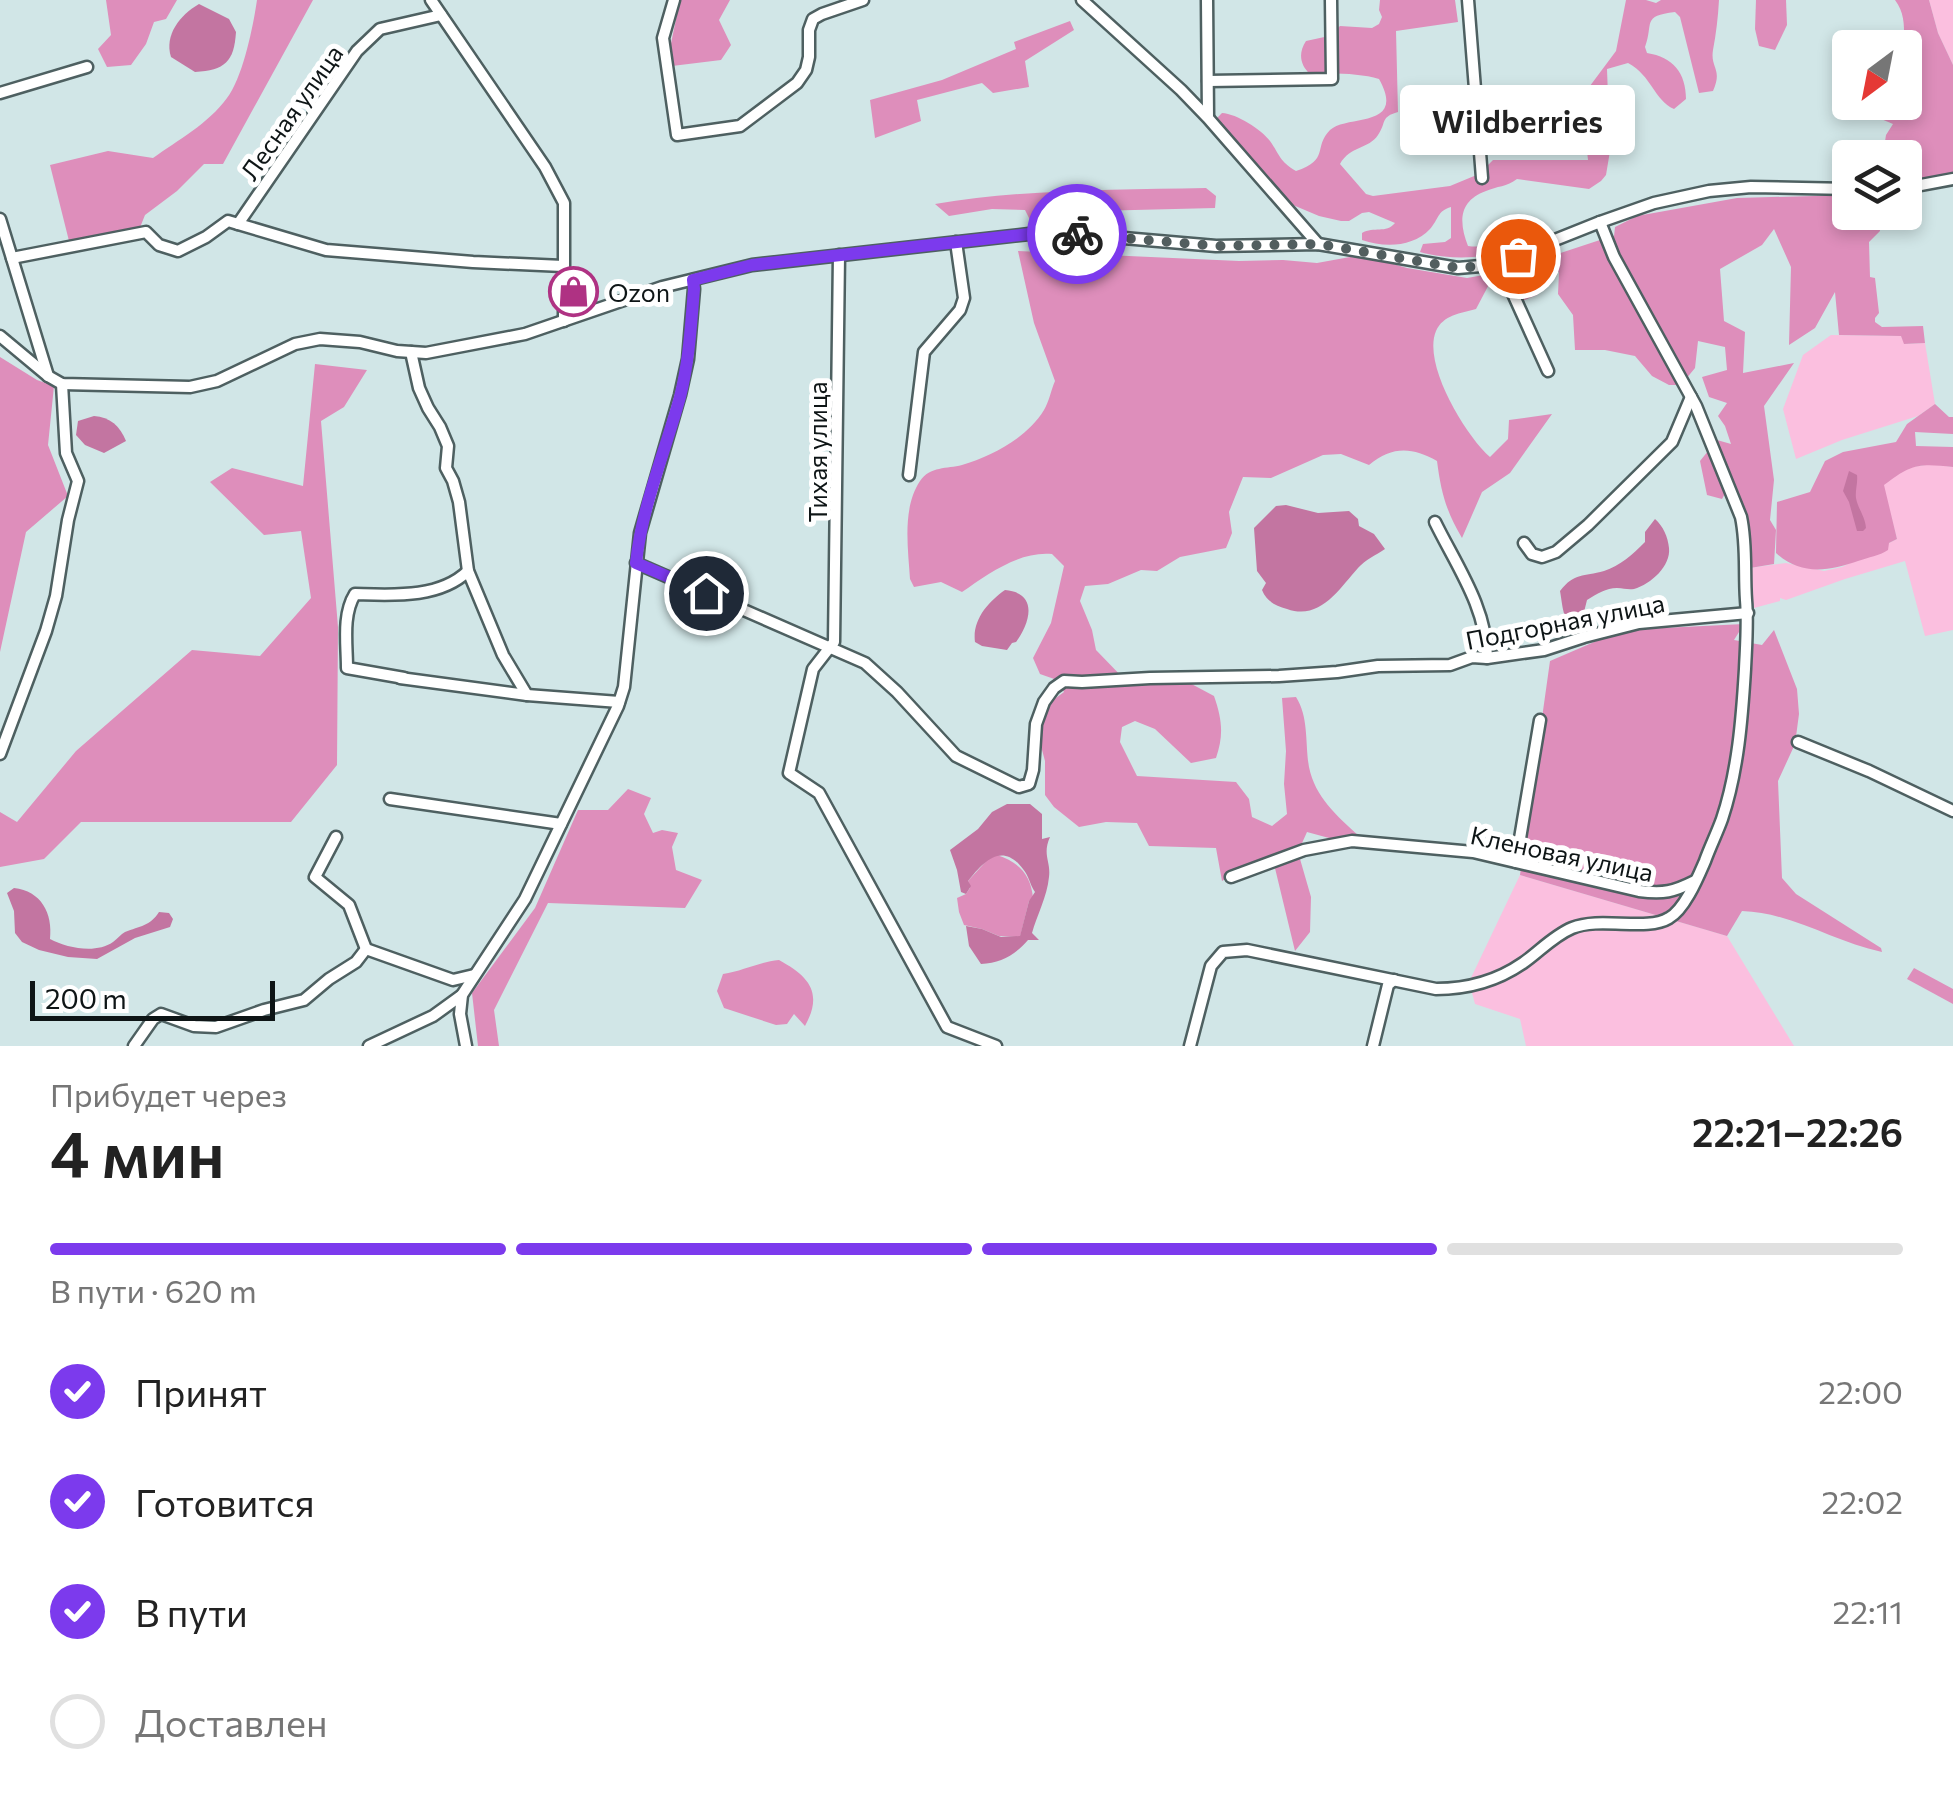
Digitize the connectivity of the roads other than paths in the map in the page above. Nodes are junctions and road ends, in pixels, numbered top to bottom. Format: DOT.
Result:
graph roads {
  1 [pos="431,0"];
  2 [pos="674,0"];
  3 [pos="863,0"];
  4 [pos="1082,0"];
  5 [pos="1207,0"];
  6 [pos="1332,0"];
  7 [pos="1468,0"];
  8 [pos="441,15"];
  9 [pos="87,67"];
  10 [pos="1208,82"];
  11 [pos="0,94"];
  12 [pos="1208,118"];
  13 [pos="1482,178"];
  14 [pos="1953,179"];
  15 [pos="1922,185"];
  16 [pos="1832,189"];
  17 [pos="0,219"];
  18 [pos="1600,222"];
  19 [pos="238,224"];
  20 [pos="956,242"];
  21 [pos="1318,244"];
  22 [pos="839,256"];
  23 [pos="12,258"];
  24 [pos="1500,262"];
  25 [pos="564,266"];
  26 [pos="687,281"];
  27 [pos="564,321"];
  28 [pos="0,336"];
  29 [pos="411,352"];
  30 [pos="1548,370"];
  31 [pos="48,376"];
  32 [pos="62,384"];
  33 [pos="1691,397"];
  34 [pos="909,476"];
  35 [pos="1434,522"];
  36 [pos="1524,543"];
  37 [pos="636,563"];
  38 [pos="468,571"];
  39 [pos="1748,613"];
  40 [pos="830,647"];
  41 [pos="1487,658"];
  42 [pos="526,695"];
  43 [pos="619,702"];
  44 [pos="1540,720"];
  45 [pos="1798,742"];
  46 [pos="0,754"];
  47 [pos="390,800"];
  48 [pos="1953,810"];
  49 [pos="561,824"];
  50 [pos="336,838"];
  51 [pos="1516,862"];
  52 [pos="1231,877"];
  53 [pos="1696,881"];
  54 [pos="366,949"];
  55 [pos="474,975"];
  56 [pos="454,980"];
  57 [pos="1394,980"];
  58 [pos="462,995"];
  59 [pos="134,1046"];
  60 [pos="368,1046"];
  61 [pos="466,1046"];
  62 [pos="996,1046"];
  63 [pos="1190,1046"];
  64 [pos="1373,1046"];
  1 -- 8 [label="street"];
  2 -- 3 [label="street"];
  4 -- 12 [label="street"];
  5 -- 10 [label="street"];
  6 -- 10 [label="street"];
  7 -- 13 [label="street"];
  8 -- 19 [label="street, Лесная улица"];
  8 -- 25 [label="street"];
  9 -- 11 [label="street"];
  10 -- 12 [label="street"];
  12 -- 21 [label="street"];
  14 -- 15 [label="street"];
  16 -- 18 [label="street"];
  17 -- 23 [label="street"];
  18 -- 24 [label="street"];
  18 -- 33 [label="street"];
  19 -- 23 [label="street"];
  19 -- 25 [label="street"];
  20 -- 21 [label="street"];
  20 -- 22 [label="street"];
  20 -- 34 [label="street"];
  21 -- 24 [label="street"];
  22 -- 26 [label="street"];
  22 -- 40 [label="street, Тихая улица"];
  23 -- 31 [label="street"];
  24 -- 30 [label="street"];
  25 -- 27 [label="street"];
  26 -- 27 [label="street"];
  26 -- 37 [label="street"];
  27 -- 29 [label="street"];
  28 -- 31 [label="street"];
  29 -- 32 [label="street"];
  29 -- 38 [label="street"];
  31 -- 32 [label="street"];
  32 -- 46 [label="street"];
  33 -- 36 [label="street"];
  33 -- 39 [label="street"];
  35 -- 41 [label="street"];
  37 -- 40 [label="street"];
  37 -- 43 [label="street"];
  38 -- 42 [label="street"];
  38 -- 42 [label="street"];
  39 -- 41 [label="street, Подгорная улица"];
  39 -- 53 [label="street"];
  40 -- 41 [label="street, Подгорная улица"];
  40 -- 62 [label="street, Тихая улица"];
  42 -- 43 [label="street"];
  43 -- 49 [label="street"];
  44 -- 51 [label="street"];
  45 -- 48 [label="street"];
  47 -- 49 [label="street"];
  49 -- 55 [label="street"];
  50 -- 54 [label="street"];
  51 -- 52 [label="street, Кленовая улица"];
  51 -- 53 [label="street, Кленовая улица"];
  53 -- 57 [label="street, Кленовая улица"];
  54 -- 56 [label="street"];
  54 -- 59 [label="street"];
  55 -- 56 [label="street"];
  55 -- 58 [label="street"];
  56 -- 58 [label="street"];
  57 -- 63 [label="street, Кленовая улица"];
  57 -- 64 [label="street"];
  58 -- 60 [label="street"];
  58 -- 61 [label="street"];
}
